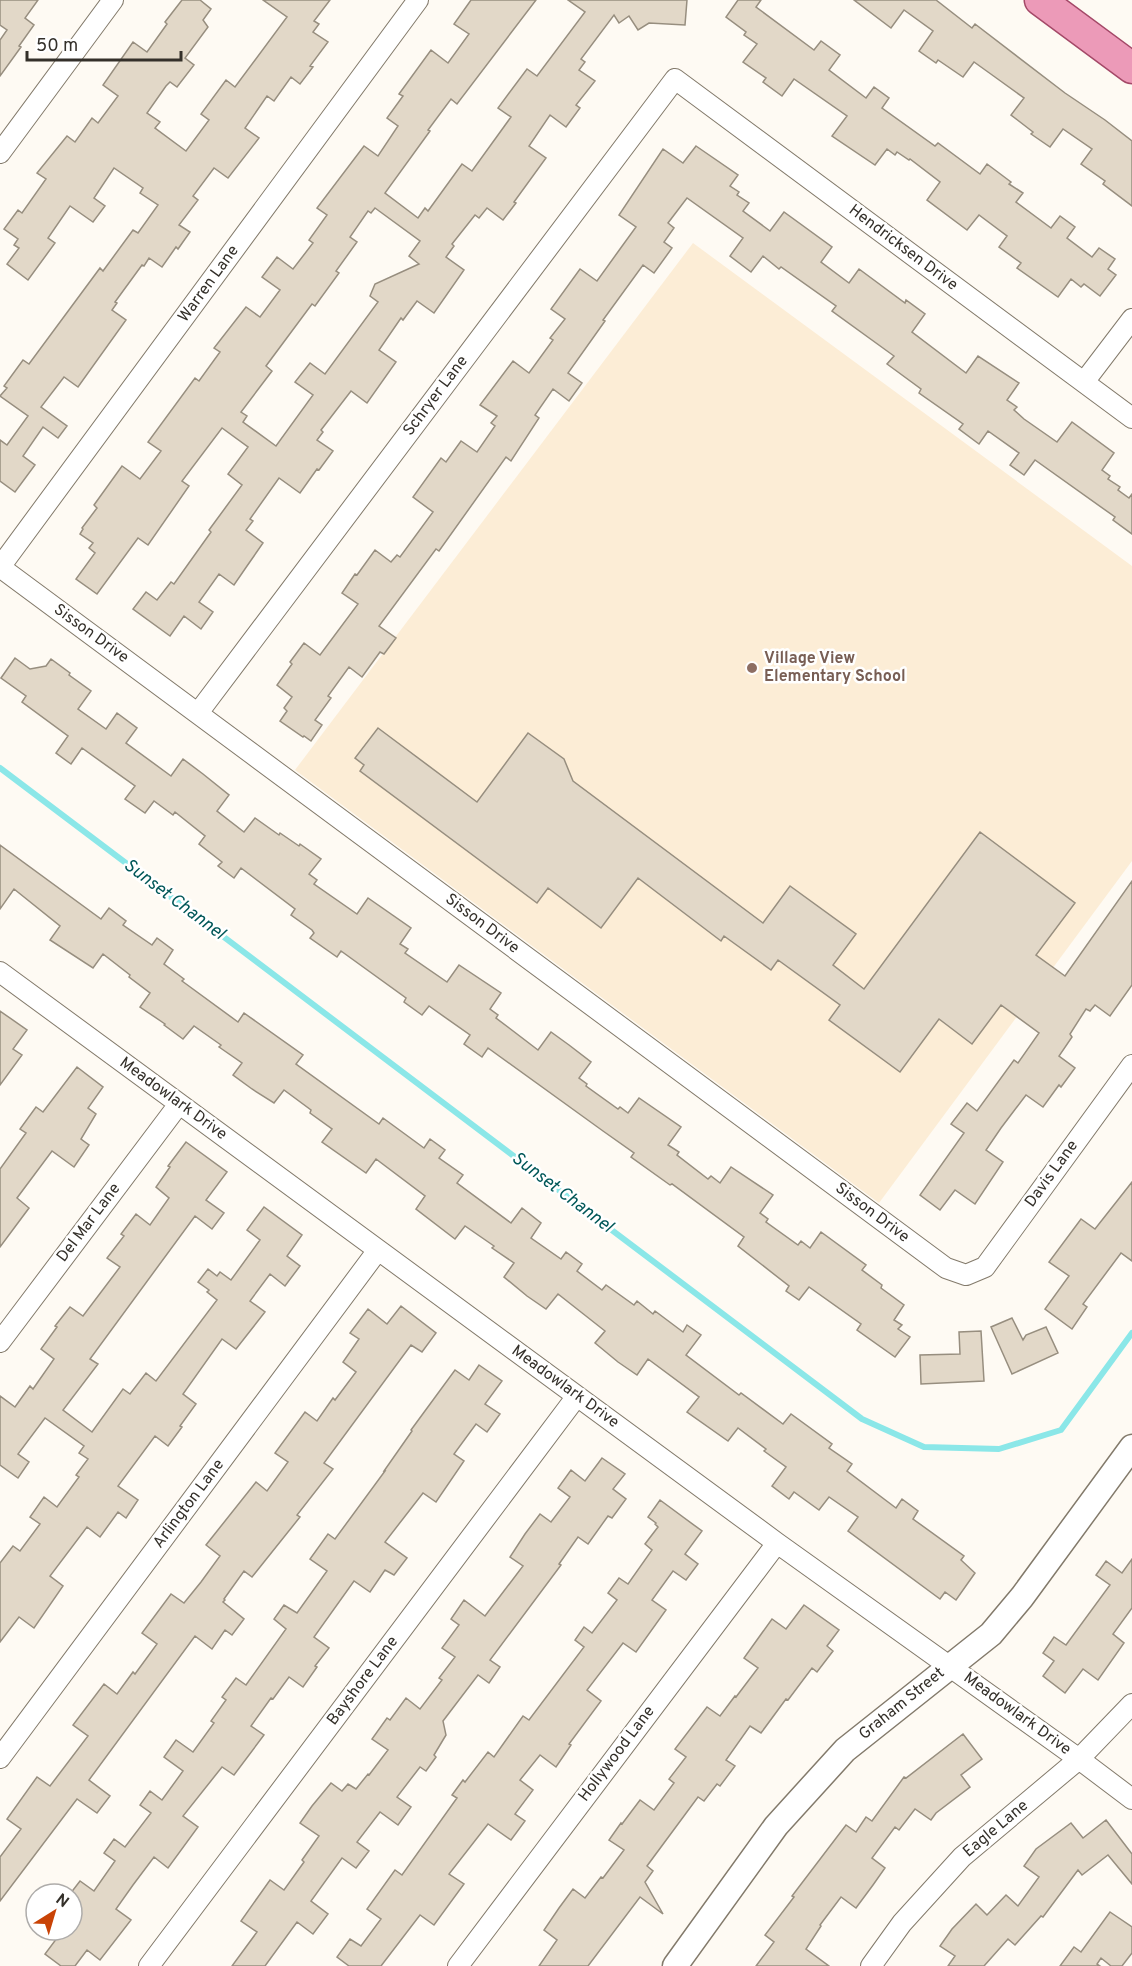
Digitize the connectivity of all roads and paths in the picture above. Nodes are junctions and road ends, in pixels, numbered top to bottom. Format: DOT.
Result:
graph roads {
  1 [pos="113,0"];
  2 [pos="418,0"];
  3 [pos="1040,0"];
  4 [pos="1132,68"];
  5 [pos="675,79"];
  6 [pos="0,153"];
  7 [pos="1132,319"];
  8 [pos="1084,382"];
  9 [pos="1132,418"];
  10 [pos="0,567"];
  11 [pos="198,713"];
  12 [pos="0,972"];
  13 [pos="1132,1065"];
  14 [pos="179,1104"];
  15 [pos="378,1250"];
  16 [pos="966,1275"];
  17 [pos="0,1342"];
  18 [pos="577,1396"];
  19 [pos="1132,1447"];
  20 [pos="777,1543"];
  21 [pos="950,1666"];
  22 [pos="1132,1704"];
  23 [pos="0,1758"];
  24 [pos="1079,1759"];
  25 [pos="1132,1799"];
  26 [pos="149,1966"];
  27 [pos="458,1966"];
  28 [pos="675,1966"];
  29 [pos="871,1966"];
  1 -- 6 [label="street"];
  2 -- 10 [label="street, Warren Lane"];
  3 -- 4 [label="main road"];
  5 -- 8 [label="street, Hendricksen Drive"];
  5 -- 11 [label="street, Schryer Lane"];
  7 -- 8 [label="street"];
  8 -- 9 [label="street, Hendricksen Drive"];
  10 -- 11 [label="street, Sisson Drive"];
  11 -- 16 [label="street, Sisson Drive"];
  12 -- 14 [label="street, Meadowlark Drive"];
  13 -- 16 [label="street, Davis Lane"];
  14 -- 15 [label="street, Meadowlark Drive"];
  14 -- 17 [label="street, Del Mar Lane"];
  15 -- 18 [label="street, Meadowlark Drive"];
  15 -- 23 [label="street, Arlington Lane"];
  18 -- 20 [label="street, Meadowlark Drive"];
  18 -- 26 [label="street, Bayshore Lane"];
  19 -- 21 [label="street, Graham Street"];
  20 -- 21 [label="street, Meadowlark Drive"];
  20 -- 27 [label="street, Hollywood Lane"];
  21 -- 24 [label="street, Meadowlark Drive"];
  21 -- 28 [label="street, Graham Street"];
  22 -- 24 [label="street, Eagle Lane"];
  24 -- 25 [label="street, Meadowlark Drive"];
  24 -- 29 [label="street, Eagle Lane"];
}
